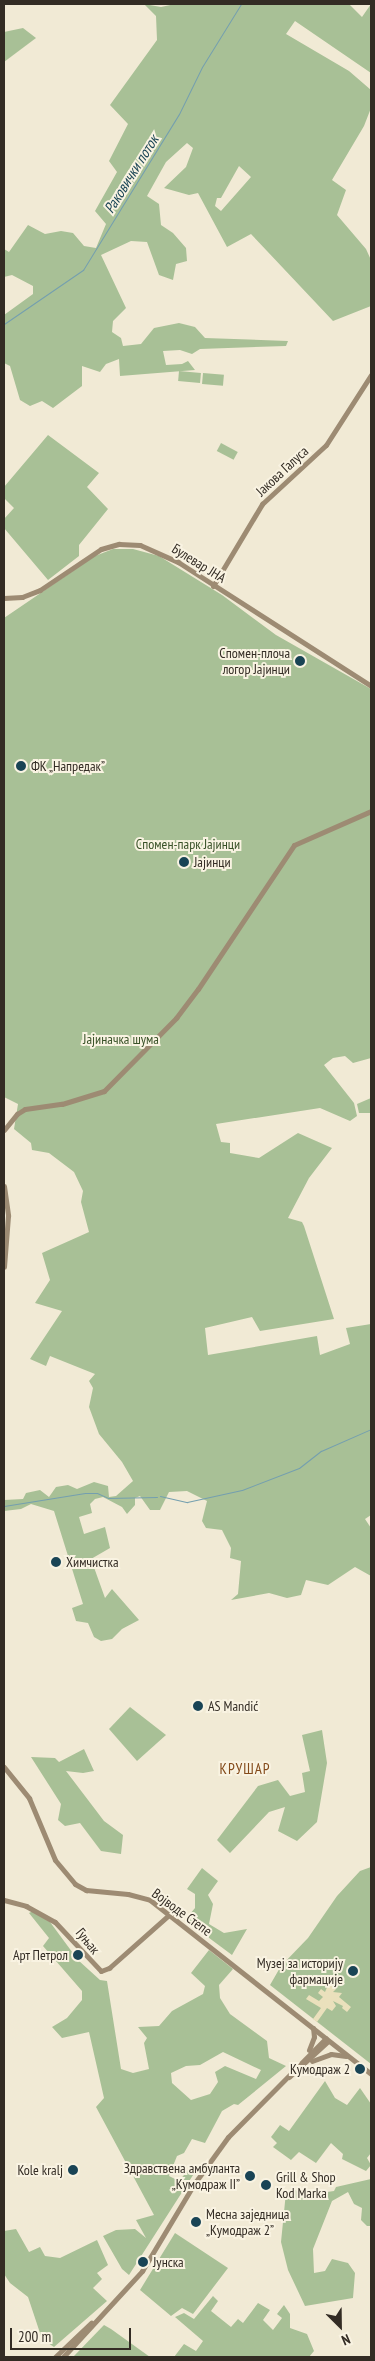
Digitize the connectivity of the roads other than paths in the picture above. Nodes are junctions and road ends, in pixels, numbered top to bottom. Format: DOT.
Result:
graph roads {
  1 [pos="371,375"];
  2 [pos="213,586"];
  3 [pos="4,598"];
  4 [pos="371,686"];
  5 [pos="371,811"];
  6 [pos="4,1130"];
  7 [pos="4,1186"];
  8 [pos="4,1267"];
  9 [pos="4,1767"];
  10 [pos="4,1900"];
  11 [pos="169,1914"];
  12 [pos="313,2027"];
  13 [pos="327,2039"];
  14 [pos="308,2053"];
  15 [pos="349,2057"];
  16 [pos="302,2066"];
  17 [pos="371,2074"];
  18 [pos="269,2093"];
  19 [pos="100,2317"];
  20 [pos="54,2357"];
  21 [pos="63,2357"];
  1 -- 2 [label="street, Јакова Галуса"];
  2 -- 3 [label="street, Булевар ЈНА"];
  2 -- 4 [label="street, Булевар ЈНА"];
  5 -- 6 [label="street"];
  7 -- 8 [label="street"];
  9 -- 11 [label="street, Војводе Степе"];
  10 -- 11 [label="street, Гуњак"];
  11 -- 12 [label="street, Војводе Степе"];
  12 -- 13 [label="street, Војводе Степе"];
  12 -- 14 [label="street"];
  13 -- 14 [label="street"];
  13 -- 15 [label="street, Војводе Степе"];
  13 -- 16 [label="street"];
  14 -- 18 [label="street"];
  15 -- 16 [label="street"];
  15 -- 17 [label="street, Војводе Степе"];
  16 -- 18 [label="street"];
  18 -- 19 [label="street"];
  19 -- 20 [label="street"];
  19 -- 21 [label="street"];
}
